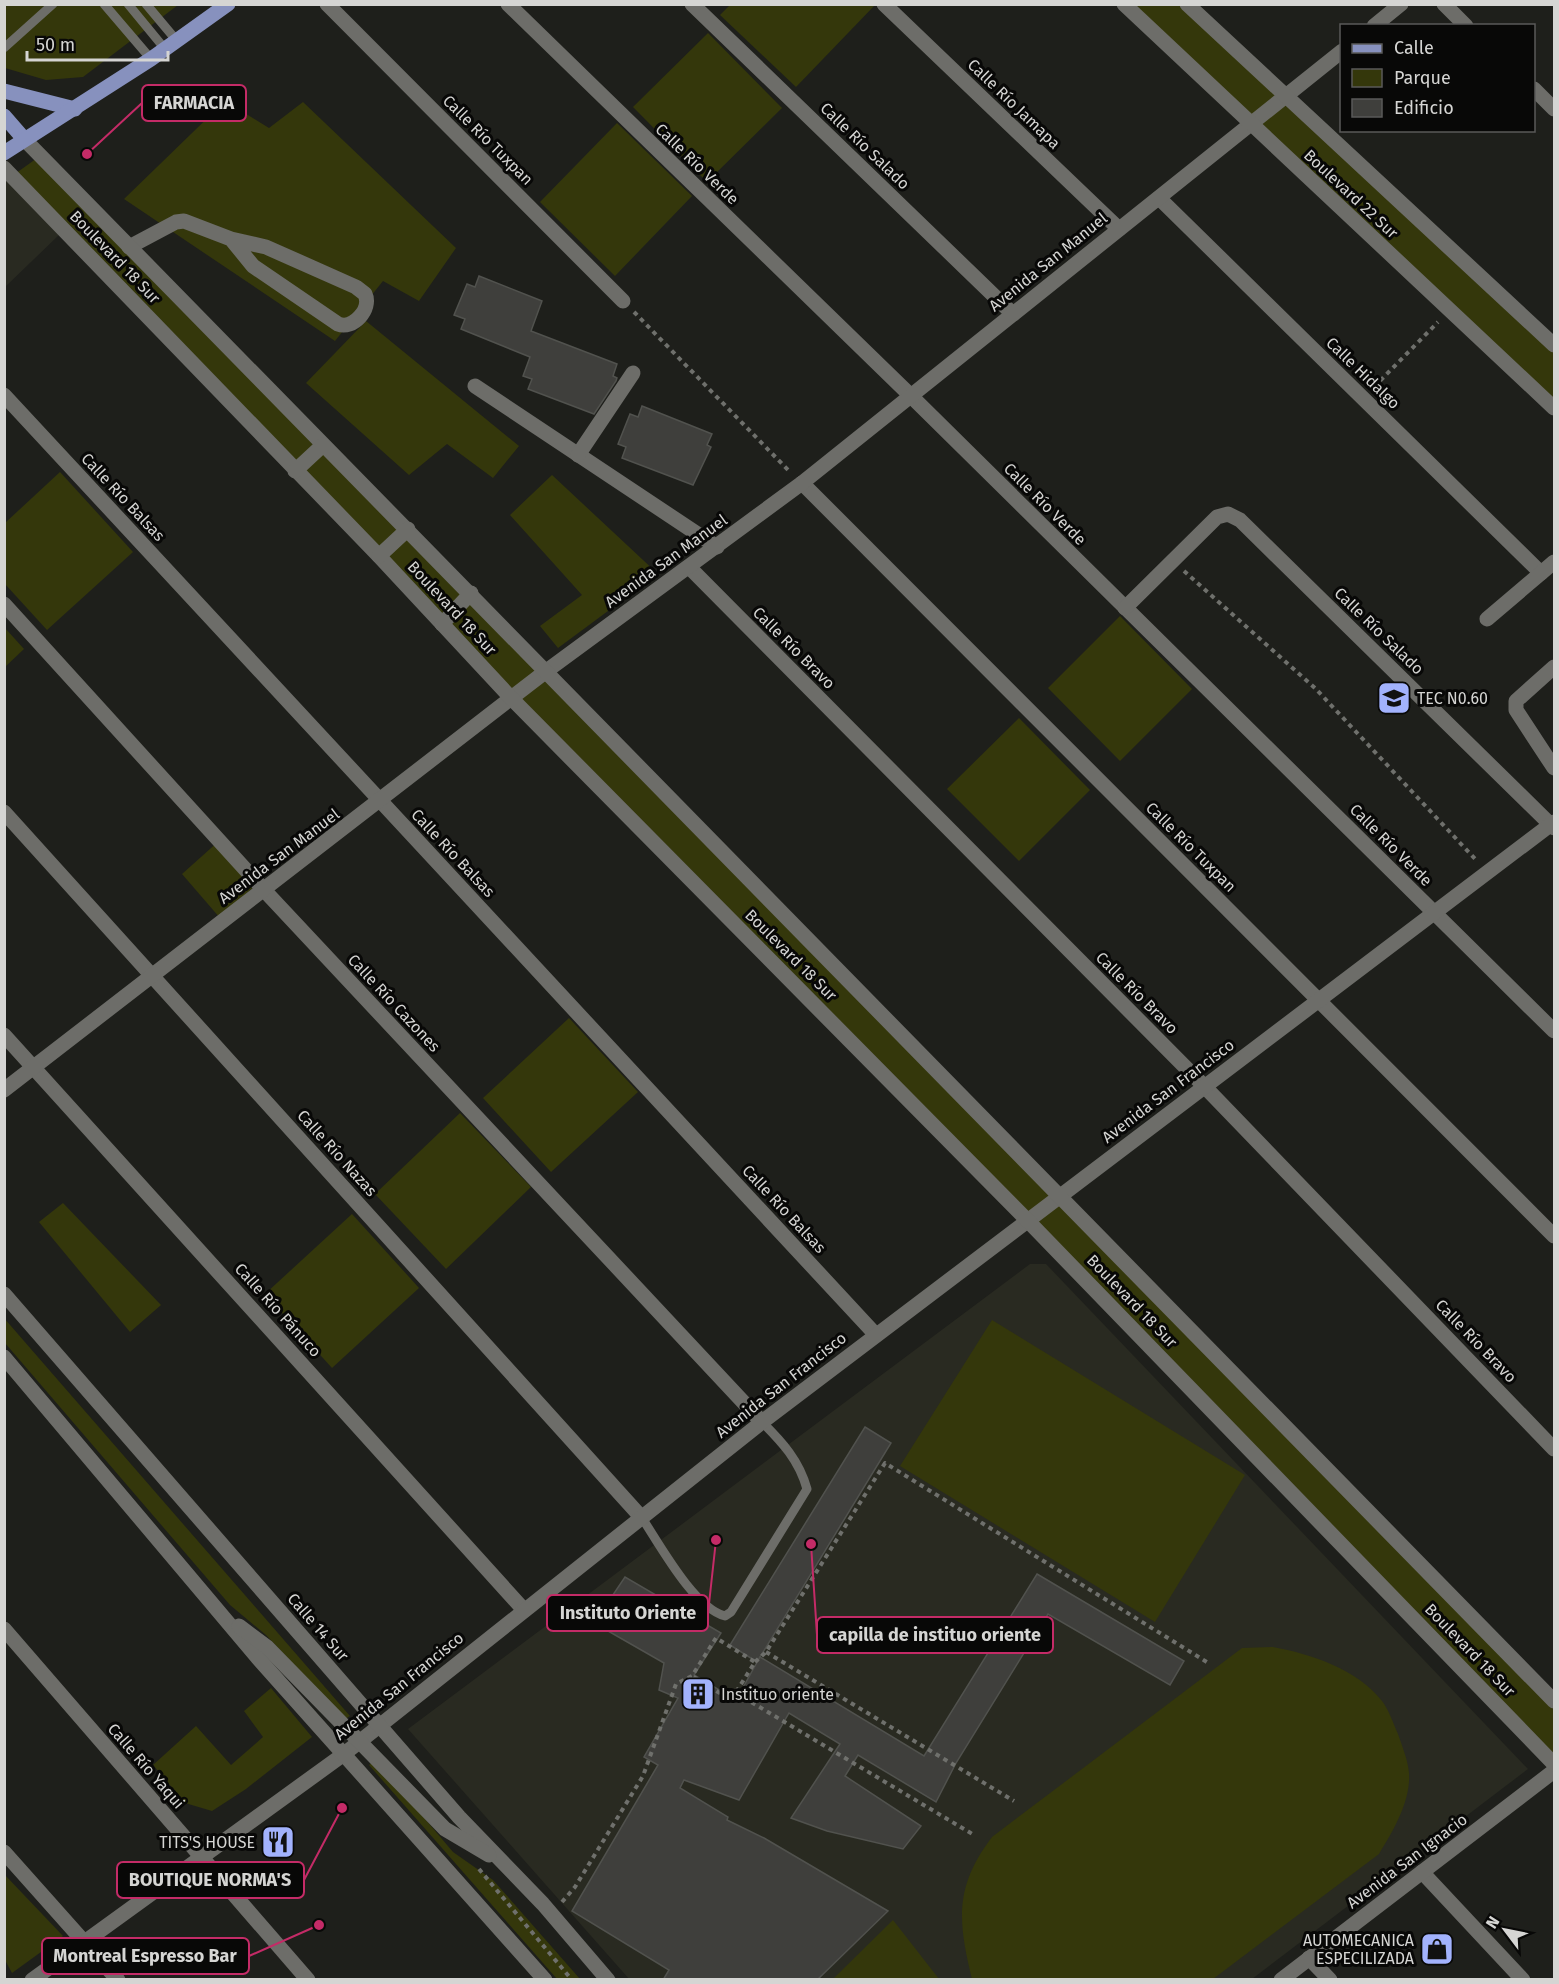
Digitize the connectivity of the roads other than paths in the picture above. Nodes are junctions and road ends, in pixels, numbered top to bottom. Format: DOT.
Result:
graph roads {
  1 [pos="53,4"];
  2 [pos="104,4"];
  3 [pos="119,4"];
  4 [pos="128,4"];
  5 [pos="146,4"];
  6 [pos="228,4"];
  7 [pos="327,4"];
  8 [pos="508,4"];
  9 [pos="692,4"];
  10 [pos="884,4"];
  11 [pos="1124,4"];
  12 [pos="1187,4"];
  13 [pos="1401,4"];
  14 [pos="1444,4"];
  15 [pos="114,14"];
  16 [pos="1376,24"];
  17 [pos="1464,24"];
  18 [pos="171,45"];
  19 [pos="4,48"];
  20 [pos="1340,52"];
  21 [pos="151,59"];
  22 [pos="4,91"];
  23 [pos="1535,91"];
  24 [pos="1284,96"];
  25 [pos="75,109"];
  26 [pos="1554,109"];
  27 [pos="4,116"];
  28 [pos="1250,124"];
  29 [pos="24,139"];
  30 [pos="4,153"];
  31 [pos="4,168"];
  32 [pos="1159,198"];
  33 [pos="1119,229"];
  34 [pos="231,239"];
  35 [pos="129,247"];
  36 [pos="623,301"];
  37 [pos="1013,314"];
  38 [pos="1554,345"];
  39 [pos="633,373"];
  40 [pos="475,386"];
  41 [pos="4,395"];
  42 [pos="910,395"];
  43 [pos="1554,408"];
  44 [pos="323,445"];
  45 [pos="578,455"];
  46 [pos="295,471"];
  47 [pos="802,483"];
  48 [pos="408,529"];
  49 [pos="717,547"];
  50 [pos="379,556"];
  51 [pos="1554,562"];
  52 [pos="689,567"];
  53 [pos="1541,573"];
  54 [pos="471,593"];
  55 [pos="4,604"];
  56 [pos="1125,608"];
  57 [pos="1487,619"];
  58 [pos="442,624"];
  59 [pos="1554,668"];
  60 [pos="545,672"];
  61 [pos="512,699"];
  62 [pos="1554,768"];
  63 [pos="380,801"];
  64 [pos="4,812"];
  65 [pos="1553,825"];
  66 [pos="264,890"];
  67 [pos="1435,913"];
  68 [pos="153,975"];
  69 [pos="1320,1000"];
  70 [pos="1554,1031"];
  71 [pos="4,1035"];
  72 [pos="34,1068"];
  73 [pos="1204,1086"];
  74 [pos="4,1090"];
  75 [pos="1060,1197"];
  76 [pos="1029,1222"];
  77 [pos="1554,1236"];
  78 [pos="4,1294"];
  79 [pos="876,1335"];
  80 [pos="4,1357"];
  81 [pos="762,1422"];
  82 [pos="1554,1449"];
  83 [pos="642,1518"];
  84 [pos="524,1610"];
  85 [pos="226,1618"];
  86 [pos="4,1629"];
  87 [pos="1554,1701"];
  88 [pos="380,1725"];
  89 [pos="361,1740"];
  90 [pos="344,1754"];
  91 [pos="1554,1764"];
  92 [pos="1554,1771"];
  93 [pos="4,1852"];
  94 [pos="202,1858"];
  95 [pos="498,1859"];
  96 [pos="1422,1872"];
  97 [pos="86,1942"];
  98 [pos="1309,1958"];
  99 [pos="32,1980"];
  100 [pos="118,1980"];
  101 [pos="309,1980"];
  102 [pos="545,1980"];
  103 [pos="608,1980"];
  104 [pos="1281,1980"];
  105 [pos="1330,1980"];
  106 [pos="1523,1980"];
  1 -- 19 [label="lane"];
  2 -- 15 [label="lane"];
  3 -- 15 [label="lane"];
  4 -- 18 [label="lane"];
  5 -- 18 [label="lane"];
  6 -- 18 [label="main road"];
  7 -- 36 [label="street, Calle Río Tuxpan"];
  8 -- 42 [label="street, Calle Río Verde"];
  9 -- 37 [label="street, Calle Río Salado"];
  10 -- 33 [label="street, Calle Río Jamapa"];
  11 -- 28 [label="street, Boulevard 22 Sur"];
  12 -- 24 [label="street, Boulevard 22 Sur"];
  13 -- 16 [label="street"];
  14 -- 17 [label="street"];
  15 -- 21 [label="lane"];
  18 -- 21 [label="main road"];
  20 -- 24 [label="street, Avenida San Manuel"];
  21 -- 25 [label="main road"];
  22 -- 25 [label="main road"];
  23 -- 26 [label="street"];
  24 -- 28 [label="street, Avenida San Manuel"];
  24 -- 38 [label="street, Boulevard 22 Sur"];
  25 -- 29 [label="main road"];
  27 -- 29 [label="main road"];
  28 -- 32 [label="street, Avenida San Manuel"];
  28 -- 43 [label="street, Boulevard 22 Sur"];
  29 -- 30 [label="main road"];
  29 -- 35 [label="street, Boulevard 18 Sur"];
  31 -- 46 [label="street, Boulevard 18 Sur"];
  32 -- 33 [label="street, Avenida San Manuel"];
  32 -- 53 [label="street, Calle Hidalgo"];
  33 -- 37 [label="street, Avenida San Manuel"];
  34 -- 34 [label="street"];
  34 -- 35 [label="street"];
  35 -- 44 [label="street, Boulevard 18 Sur"];
  37 -- 42 [label="street, Avenida San Manuel"];
  39 -- 45 [label="street"];
  40 -- 45 [label="street"];
  41 -- 63 [label="street, Calle Río Balsas"];
  42 -- 47 [label="street, Avenida San Manuel"];
  42 -- 56 [label="street, Calle Río Verde"];
  44 -- 46 [label="street"];
  44 -- 48 [label="street, Boulevard 18 Sur"];
  45 -- 49 [label="street"];
  46 -- 50 [label="street, Boulevard 18 Sur"];
  47 -- 49 [label="street, Avenida San Manuel"];
  47 -- 69 [label="street, Calle Río Tuxpan"];
  48 -- 50 [label="street"];
  48 -- 54 [label="street, Boulevard 18 Sur"];
  49 -- 52 [label="street, Avenida San Manuel"];
  50 -- 58 [label="street, Boulevard 18 Sur"];
  51 -- 53 [label="street"];
  52 -- 60 [label="street, Avenida San Manuel"];
  52 -- 73 [label="street, Calle Río Bravo"];
  53 -- 57 [label="street"];
  54 -- 58 [label="street"];
  54 -- 60 [label="street, Boulevard 18 Sur"];
  55 -- 66 [label="street, Calle Río Cazones"];
  56 -- 65 [label="street, Calle Río Salado"];
  56 -- 67 [label="street, Calle Río Verde"];
  58 -- 61 [label="street, Boulevard 18 Sur"];
  59 -- 62 [label="street"];
  60 -- 61 [label="street, Avenida San Manuel"];
  60 -- 75 [label="street, Boulevard 18 Sur"];
  61 -- 63 [label="street, Avenida San Manuel"];
  61 -- 76 [label="street, Boulevard 18 Sur"];
  63 -- 66 [label="street, Avenida San Manuel"];
  63 -- 79 [label="street, Calle Río Balsas"];
  64 -- 68 [label="street, Calle Río Nazas"];
  65 -- 67 [label="street, Avenida San Francisco"];
  66 -- 68 [label="street, Avenida San Manuel"];
  66 -- 81 [label="street, Calle Río Cazones"];
  67 -- 69 [label="street, Avenida San Francisco"];
  67 -- 70 [label="street, Calle Río Verde"];
  68 -- 72 [label="street, Avenida San Manuel"];
  68 -- 83 [label="street, Calle Río Nazas"];
  69 -- 73 [label="street, Avenida San Francisco"];
  69 -- 77 [label="street, Calle Río Tuxpan"];
  71 -- 72 [label="street, Calle Río Pánuco"];
  72 -- 74 [label="street, Avenida San Manuel"];
  72 -- 84 [label="street, Calle Río Pánuco"];
  73 -- 75 [label="street, Avenida San Francisco"];
  73 -- 82 [label="street, Calle Río Bravo"];
  75 -- 76 [label="street, Avenida San Francisco"];
  75 -- 87 [label="street, Boulevard 18 Sur"];
  76 -- 79 [label="street, Avenida San Francisco"];
  76 -- 91 [label="street, Boulevard 18 Sur"];
  78 -- 88 [label="street, Calle 14 Sur"];
  79 -- 81 [label="street, Avenida San Francisco"];
  80 -- 85 [label="street"];
  81 -- 83 [label="street, Avenida San Francisco"];
  81 -- 83 [label="lane"];
  83 -- 84 [label="street, Avenida San Francisco"];
  84 -- 88 [label="street, Avenida San Francisco"];
  85 -- 89 [label="street"];
  85 -- 90 [label="street"];
  86 -- 94 [label="street, Calle Río Yaqui"];
  88 -- 89 [label="street, Avenida San Francisco"];
  88 -- 95 [label="street, Calle 14 Sur"];
  89 -- 90 [label="street, Avenida San Francisco"];
  89 -- 95 [label="street"];
  90 -- 94 [label="street, Avenida San Francisco"];
  90 -- 102 [label="street"];
  92 -- 96 [label="street, Avenida San Ignacio"];
  93 -- 97 [label="street"];
  94 -- 97 [label="street, Avenida San Francisco"];
  94 -- 101 [label="street, Calle Río Yaqui"];
  95 -- 103 [label="street, Calle 14 Sur"];
  96 -- 98 [label="street, Avenida San Ignacio"];
  96 -- 106 [label="street"];
  97 -- 99 [label="street, Avenida San Francisco"];
  97 -- 100 [label="street"];
  98 -- 104 [label="street, Avenida San Ignacio"];
  98 -- 105 [label="street"];
}
